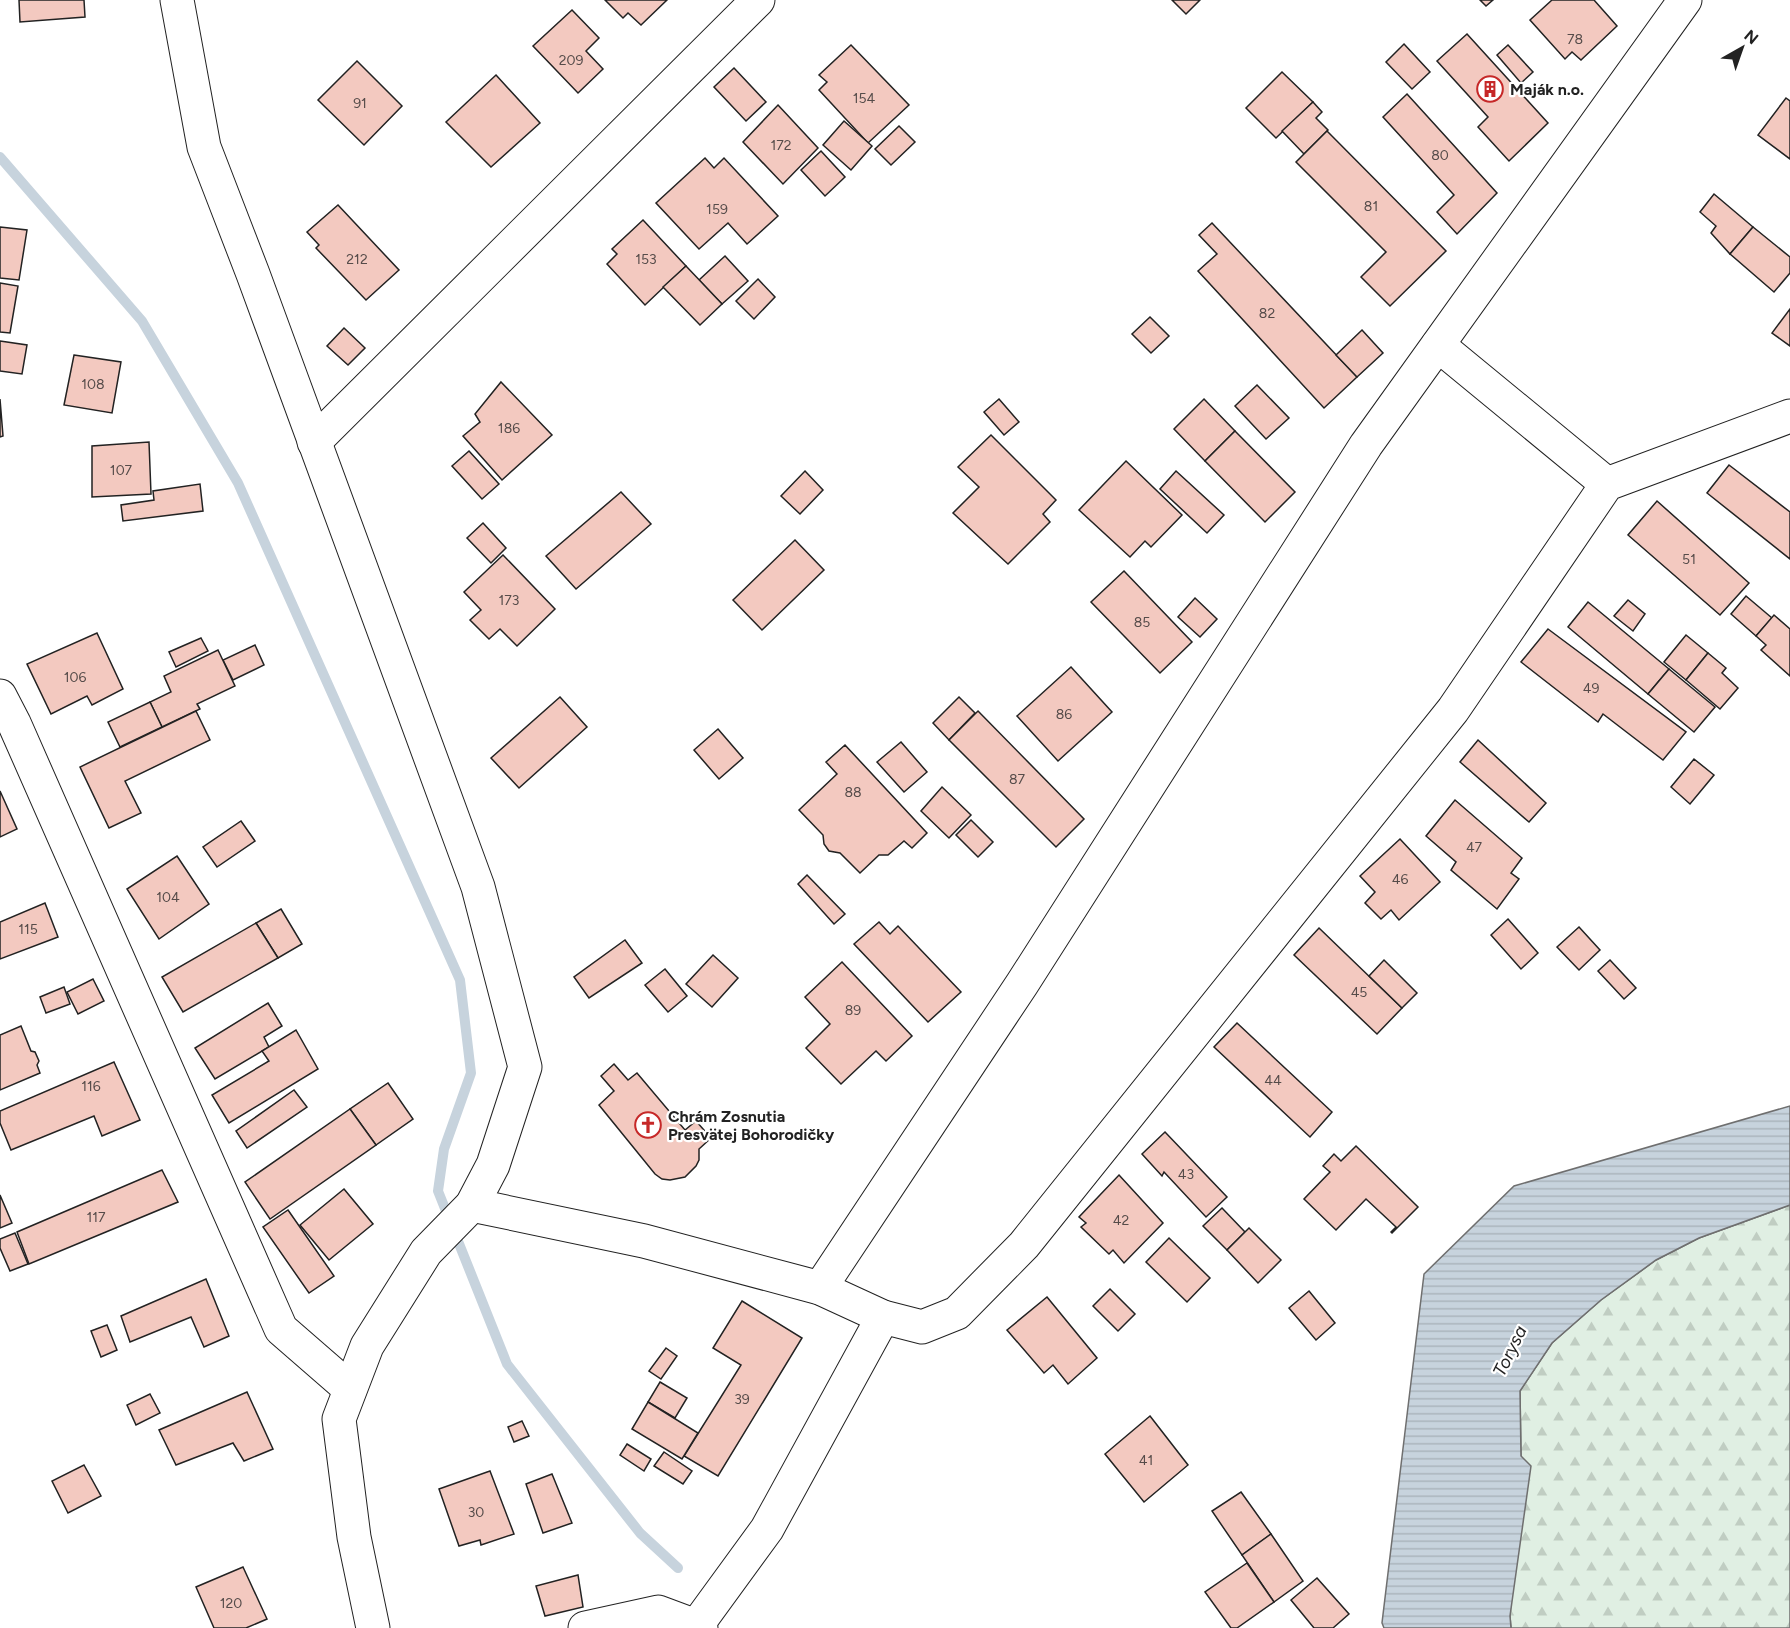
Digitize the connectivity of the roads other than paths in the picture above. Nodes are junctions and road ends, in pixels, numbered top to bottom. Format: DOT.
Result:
graph roads {
  1 [pos="177,0"];
  2 [pos="758,0"];
  3 [pos="1685,0"];
  4 [pos="1438,345"];
  5 [pos="1790,416"];
  6 [pos="314,442"];
  7 [pos="1607,484"];
  8 [pos="0,696"];
  9 [pos="472,1205"];
  10 [pos="820,1288"];
  11 [pos="883,1317"];
  12 [pos="350,1389"];
  13 [pos="699,1626"];
  14 [pos="373,1628"];
  15 [pos="585,1628"];
  1 -- 6 [label="street"];
  2 -- 6 [label="street"];
  3 -- 4 [label="street"];
  4 -- 7 [label="street"];
  4 -- 10 [label="street"];
  5 -- 7 [label="street"];
  6 -- 9 [label="street"];
  7 -- 11 [label="street"];
  8 -- 12 [label="street"];
  9 -- 10 [label="street"];
  9 -- 12 [label="street"];
  10 -- 11 [label="street"];
  11 -- 13 [label="street"];
  12 -- 14 [label="street"];
  13 -- 15 [label="street"];
}
